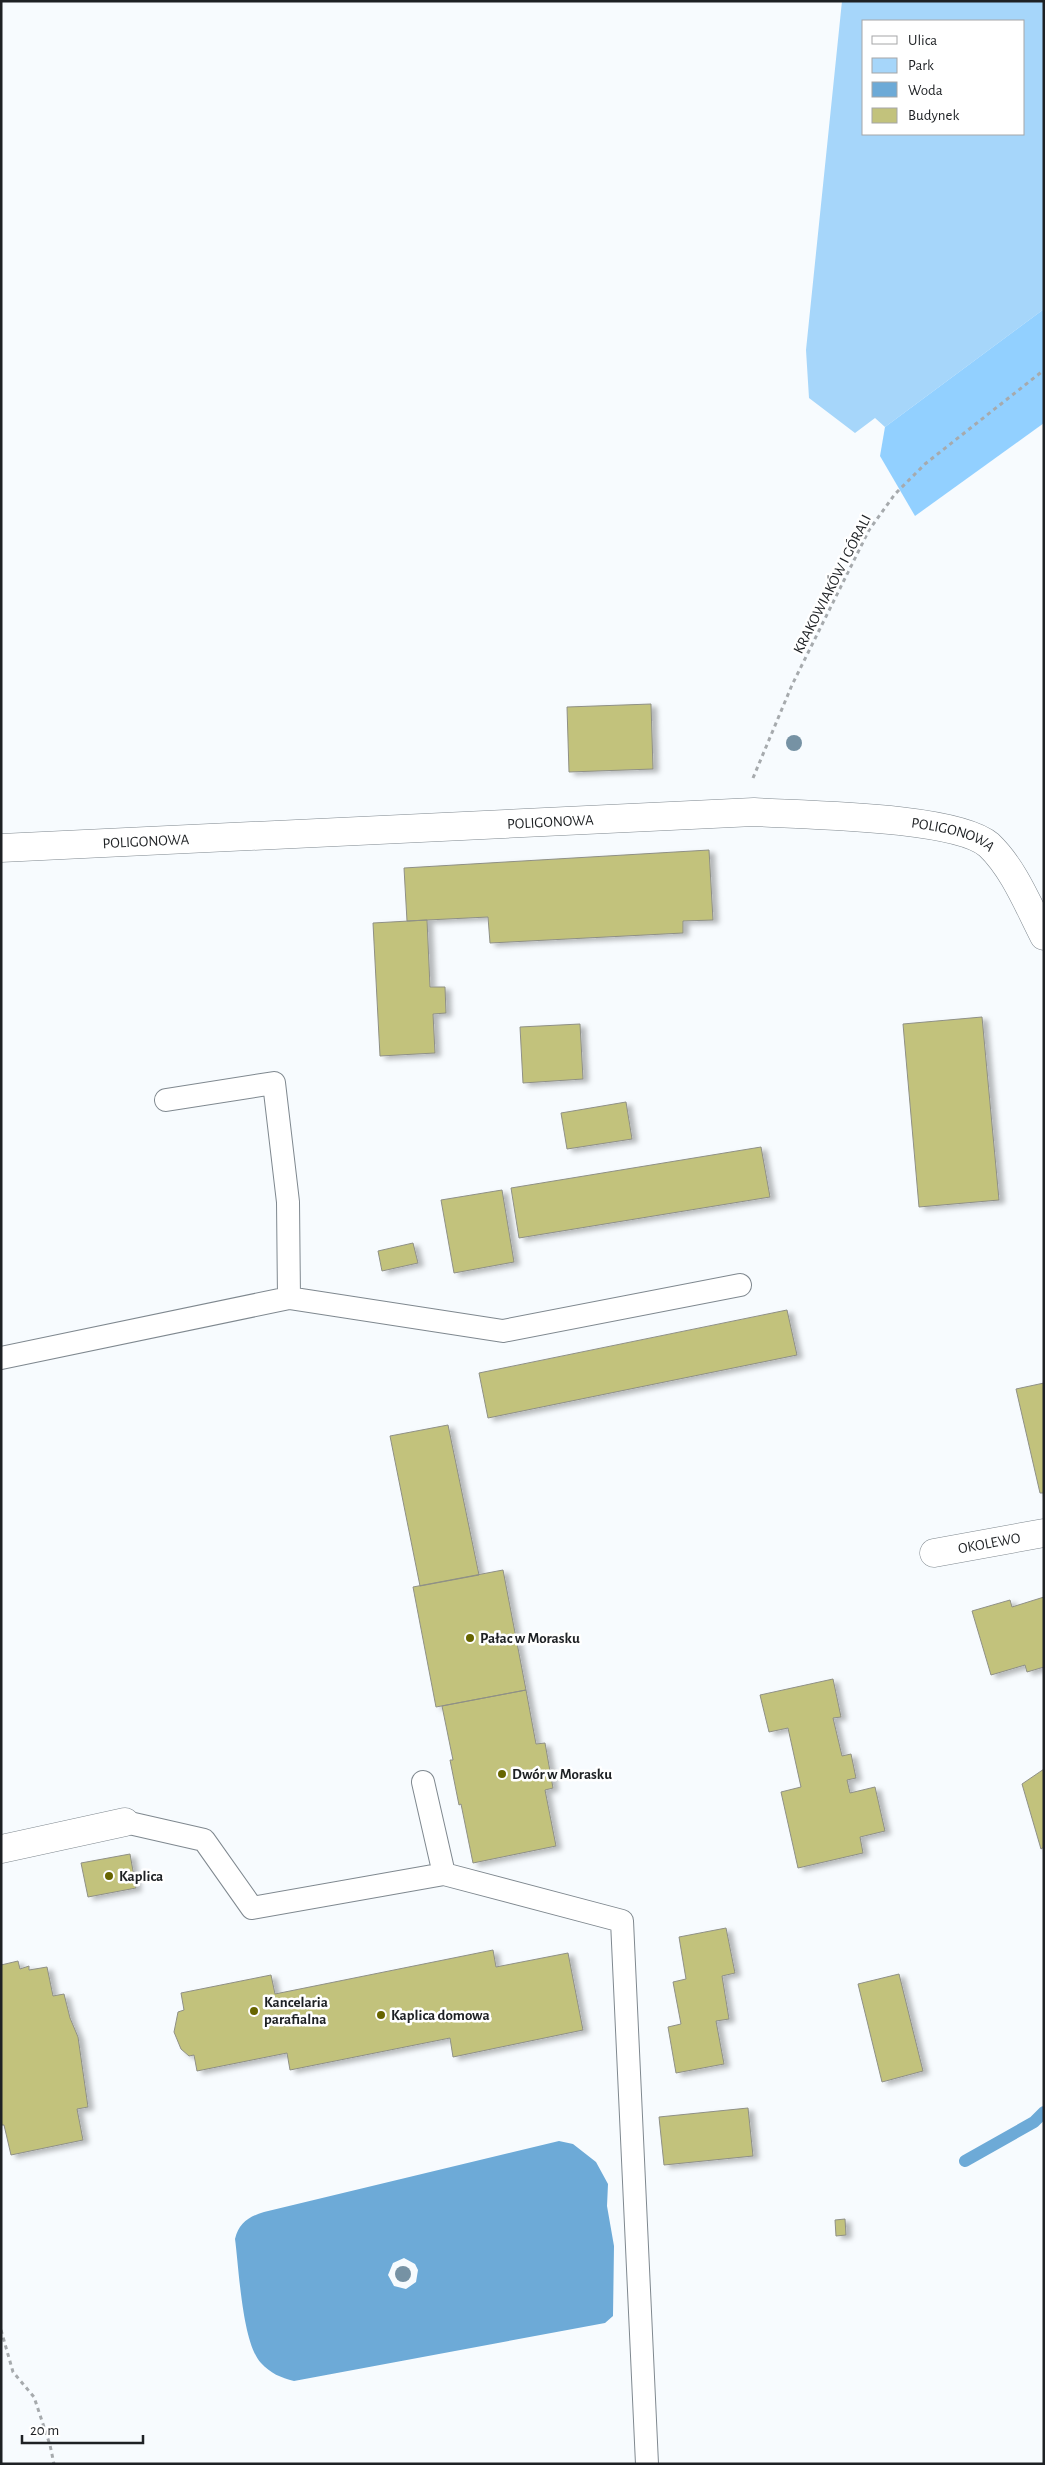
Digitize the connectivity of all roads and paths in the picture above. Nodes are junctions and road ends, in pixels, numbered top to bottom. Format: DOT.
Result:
graph roads {
  1 [pos="1044,370"];
  2 [pos="754,812"];
  3 [pos="1,848"];
  4 [pos="1044,936"];
  5 [pos="166,1100"];
  6 [pos="740,1285"];
  7 [pos="289,1298"];
  8 [pos="1,1358"];
  9 [pos="1044,1534"];
  10 [pos="934,1553"];
  11 [pos="423,1782"];
  12 [pos="125,1822"];
  13 [pos="1,1849"];
  14 [pos="444,1874"];
  15 [pos="1,2330"];
  16 [pos="54,2464"];
  17 [pos="647,2464"];
  1 -- 2 [label="path, KRAKOWIAKÓW I GÓRALI"];
  2 -- 3 [label="street, POLIGONOWA"];
  2 -- 4 [label="street, POLIGONOWA"];
  5 -- 7 [label="lane"];
  6 -- 7 [label="lane"];
  7 -- 8 [label="lane"];
  9 -- 10 [label="street, OKOLEWO"];
  11 -- 14 [label="lane"];
  12 -- 13 [label="street"];
  12 -- 14 [label="lane"];
  14 -- 17 [label="lane"];
  15 -- 16 [label="path"];
}
